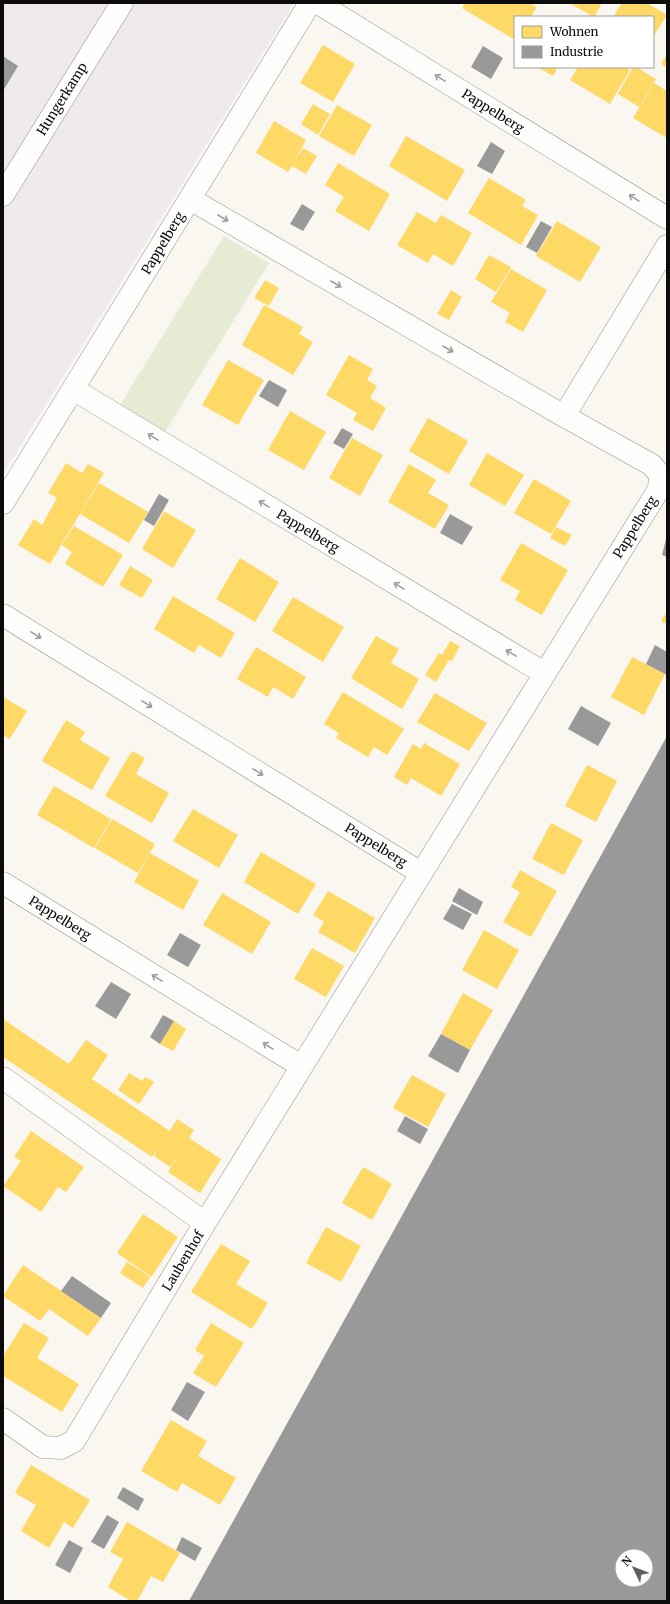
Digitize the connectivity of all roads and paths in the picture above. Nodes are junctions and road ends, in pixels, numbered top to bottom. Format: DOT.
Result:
graph roads {
  1 [pos="122,3"];
  2 [pos="310,3"];
  3 [pos="318,3"];
  4 [pos="3,195"];
  5 [pos="190,199"];
  6 [pos="667,218"];
  7 [pos="667,246"];
  8 [pos="73,389"];
  9 [pos="564,416"];
  10 [pos="3,503"];
  11 [pos="3,615"];
  12 [pos="544,673"];
  13 [pos="421,873"];
  14 [pos="3,883"];
  15 [pos="301,1066"];
  16 [pos="3,1078"];
  17 [pos="205,1223"];
  18 [pos="3,1418"];
  1 -- 4 [label="street, Hungerkamp"];
  2 -- 5 [label="street, Pappelberg"];
  6 -- 3 [label="street, Pappelberg, one-way"];
  5 -- 8 [label="street, Pappelberg"];
  5 -- 9 [label="street, Pappelberg, one-way"];
  7 -- 9 [label="street"];
  8 -- 10 [label="street, Pappelberg"];
  12 -- 8 [label="street, Pappelberg, one-way"];
  9 -- 12 [label="street, Pappelberg"];
  11 -- 13 [label="street, Pappelberg, one-way"];
  12 -- 13 [label="street, Pappelberg"];
  13 -- 15 [label="street, Pappelberg"];
  15 -- 14 [label="street, Pappelberg, one-way"];
  15 -- 17 [label="street, Pappelberg"];
  16 -- 17 [label="street, Laubenhof"];
  17 -- 18 [label="street, Laubenhof"];
}
